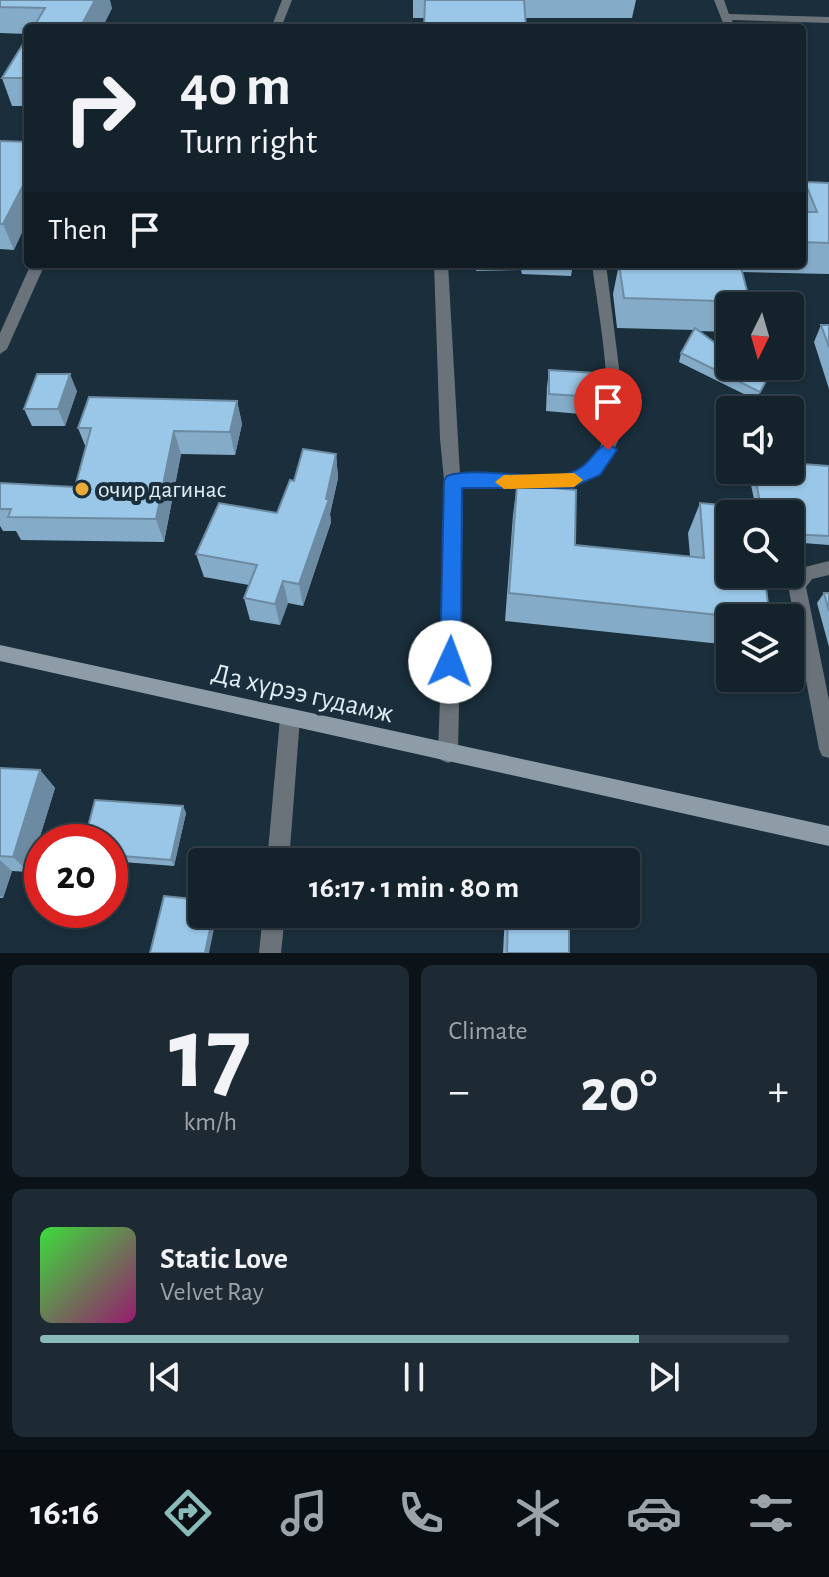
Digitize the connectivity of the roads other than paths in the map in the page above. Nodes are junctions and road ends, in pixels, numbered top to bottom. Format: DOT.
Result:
graph roads {
  1 [pos="287,0"];
  2 [pos="719,0"];
  3 [pos="726,17"];
  4 [pos="829,20"];
  5 [pos="278,24"];
  6 [pos="729,24"];
  7 [pos="806,188"];
  8 [pos="829,195"];
  9 [pos="36,268"];
  10 [pos="441,268"];
  11 [pos="599,268"];
  12 [pos="0,349"];
  13 [pos="453,481"];
  14 [pos="829,568"];
  15 [pos="0,653"];
  16 [pos="290,718"];
  17 [pos="829,749"];
  18 [pos="448,753"];
  19 [pos="829,836"];
  20 [pos="279,848"];
  21 [pos="273,928"];
  22 [pos="270,953"];
  1 -- 5 [label="street"];
  2 -- 3 [label="street"];
  3 -- 4 [label="street"];
  3 -- 6 [label="street"];
  7 -- 8 [label="street"];
  9 -- 12 [label="street"];
  10 -- 13 [label="street"];
  11 -- 13 [label="street"];
  13 -- 18 [label="street"];
  14 -- 17 [label="street"];
  15 -- 16 [label="main road, Да хүрээ гудамж"];
  16 -- 18 [label="main road, Да хүрээ гудамж"];
  16 -- 20 [label="street"];
  18 -- 19 [label="main road, Да хүрээ гудамж"];
  21 -- 22 [label="street"];
}
